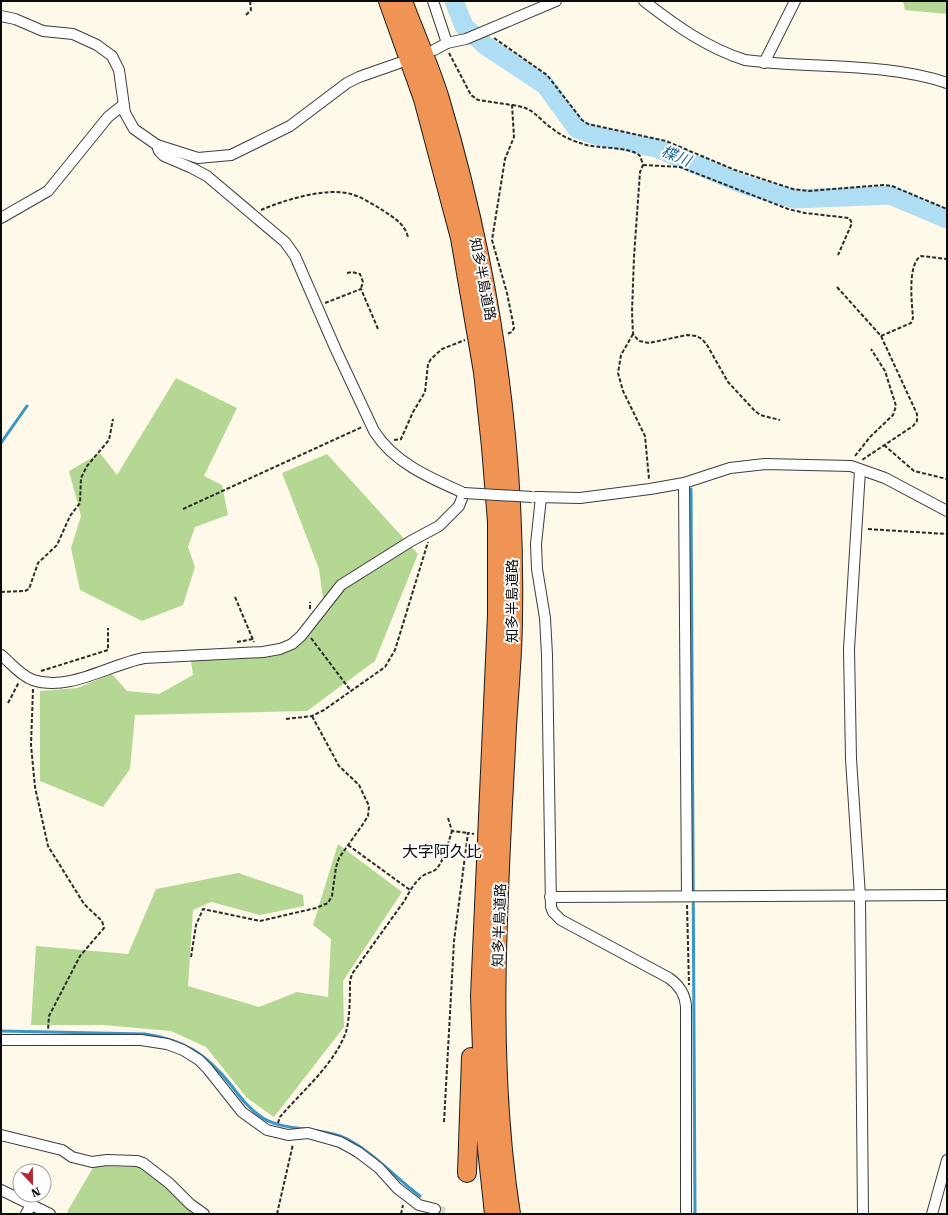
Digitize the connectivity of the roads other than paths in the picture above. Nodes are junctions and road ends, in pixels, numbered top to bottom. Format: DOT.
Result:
graph roads {
  1 [pos="388,1"];
  2 [pos="403,1"];
  3 [pos="433,1"];
  4 [pos="556,1"];
  5 [pos="644,1"];
  6 [pos="795,1"];
  7 [pos="1,16"];
  8 [pos="446,44"];
  9 [pos="434,50"];
  10 [pos="399,63"];
  11 [pos="764,63"];
  12 [pos="947,83"];
  13 [pos="124,105"];
  14 [pos="157,145"];
  15 [pos="1,218"];
  16 [pos="854,468"];
  17 [pos="684,483"];
  18 [pos="464,493"];
  19 [pos="537,497"];
  20 [pos="947,511"];
  21 [pos="1,655"];
  22 [pos="947,895"];
  23 [pos="687,896"];
  24 [pos="860,896"];
  25 [pos="550,897"];
  26 [pos="482,930"];
  27 [pos="1,1040"];
  28 [pos="1,1135"];
  29 [pos="947,1160"];
  30 [pos="467,1173"];
  31 [pos="1,1190"];
  32 [pos="28,1209"];
  33 [pos="435,1209"];
  34 [pos="50,1214"];
  35 [pos="204,1214"];
  36 [pos="494,1214"];
  37 [pos="511,1214"];
  38 [pos="686,1214"];
  39 [pos="863,1214"];
  40 [pos="932,1214"];
  1 -- 26 [label="highway, 知多半島道路"];
  2 -- 37 [label="highway, 知多半島道路"];
  3 -- 8 [label="street"];
  4 -- 8 [label="street"];
  5 -- 11 [label="street"];
  6 -- 11 [label="street"];
  7 -- 13 [label="street"];
  8 -- 9 [label="street"];
  10 -- 14 [label="street"];
  11 -- 12 [label="street"];
  13 -- 14 [label="street"];
  13 -- 15 [label="street"];
  14 -- 18 [label="street"];
  16 -- 17 [label="street"];
  16 -- 20 [label="street"];
  16 -- 24 [label="street"];
  17 -- 19 [label="street"];
  17 -- 23 [label="street"];
  18 -- 19 [label="street, bridge"];
  18 -- 21 [label="street"];
  19 -- 25 [label="street"];
  22 -- 24 [label="street"];
  23 -- 24 [label="street"];
  23 -- 25 [label="street"];
  24 -- 39 [label="street"];
  25 -- 38 [label="street"];
  26 -- 30 [label="highway"];
  26 -- 36 [label="highway, 知多半島道路"];
  27 -- 33 [label="street"];
  28 -- 35 [label="street"];
  29 -- 40 [label="street"];
  31 -- 32 [label="street"];
  32 -- 34 [label="street"];
}
